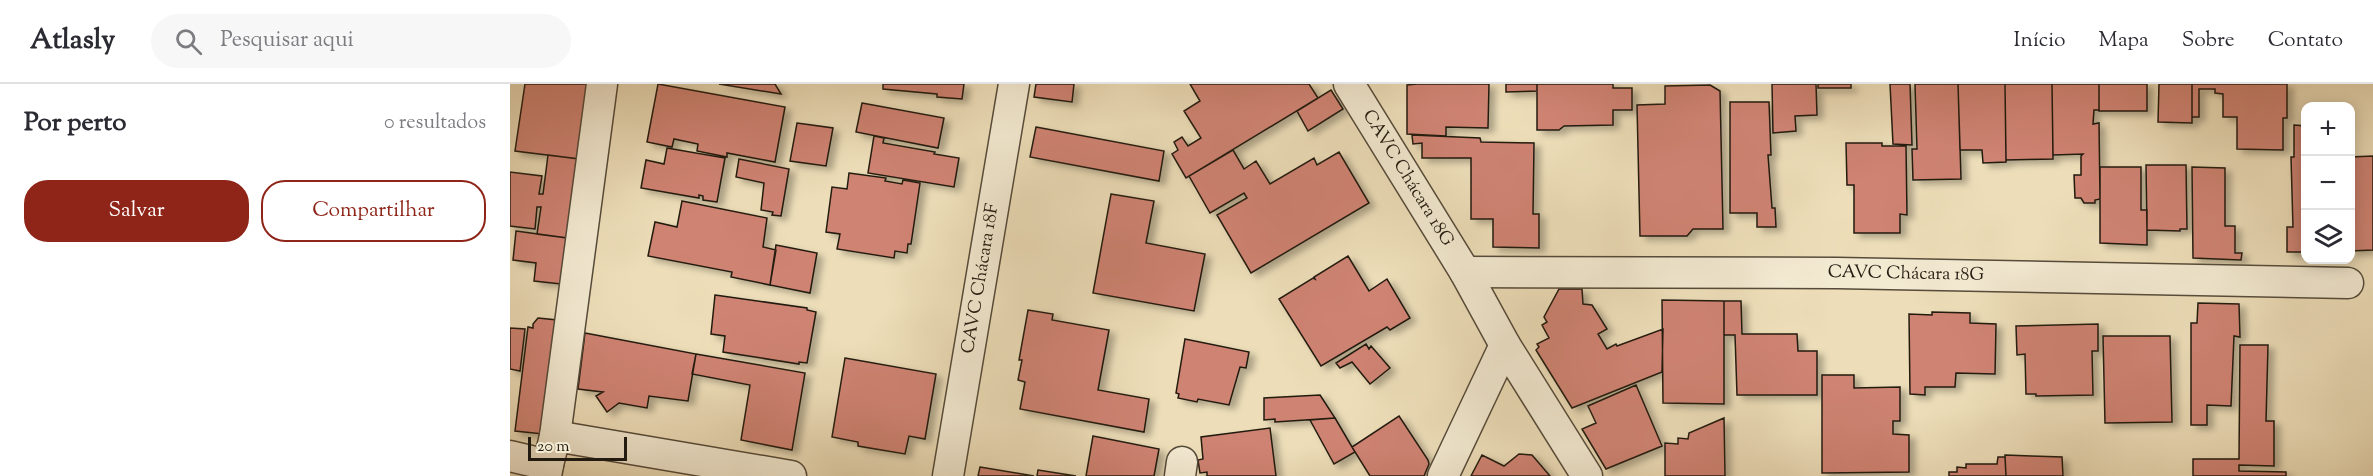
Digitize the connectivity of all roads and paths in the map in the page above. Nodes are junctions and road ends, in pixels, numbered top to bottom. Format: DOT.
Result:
graph roads {
  1 [pos="602,84"];
  2 [pos="1014,84"];
  3 [pos="1349,84"];
  4 [pos="1465,272"];
  5 [pos="2348,283"];
  6 [pos="1505,345"];
  7 [pos="555,436"];
  8 [pos="510,456"];
  9 [pos="547,471"];
  10 [pos="791,476"];
  11 [pos="948,476"];
  12 [pos="1443,476"];
  13 [pos="1587,476"];
  1 -- 7 [label="street"];
  2 -- 11 [label="street, CAVC Chácara 18F"];
  3 -- 4 [label="street, CAVC Chácara 18G"];
  4 -- 5 [label="street, CAVC Chácara 18G"];
  4 -- 6 [label="street, CAVC Chácara 18G"];
  6 -- 12 [label="street"];
  6 -- 13 [label="street, CAVC Chácara 18G"];
  7 -- 9 [label="street"];
  7 -- 10 [label="street"];
  8 -- 9 [label="street"];
}
